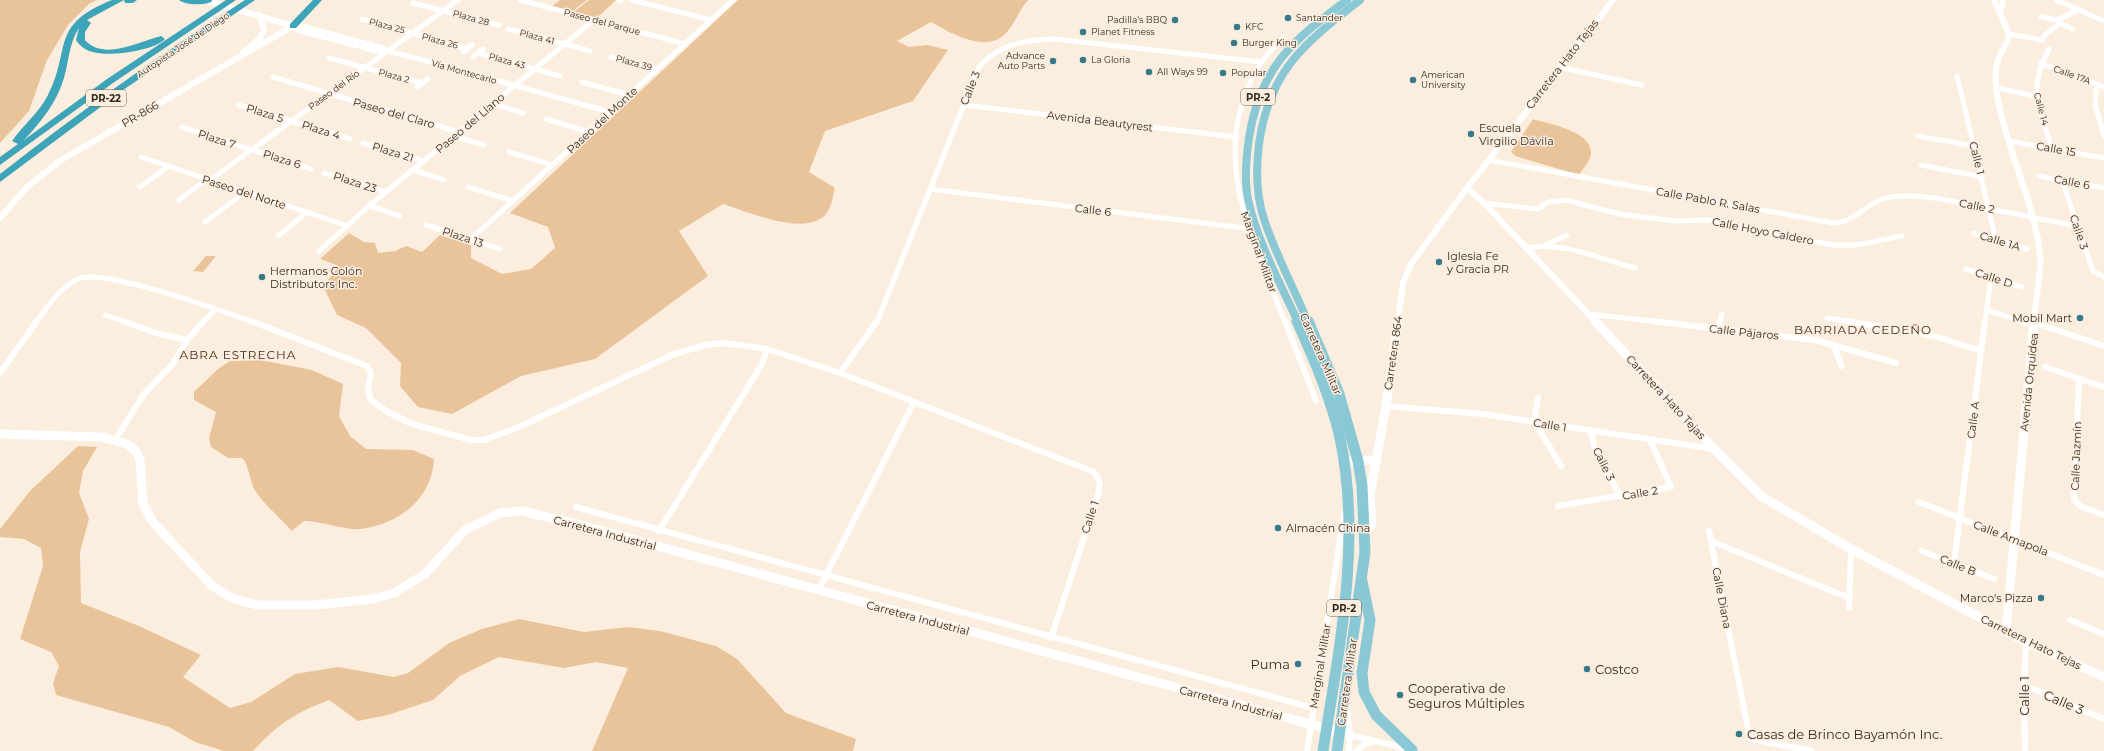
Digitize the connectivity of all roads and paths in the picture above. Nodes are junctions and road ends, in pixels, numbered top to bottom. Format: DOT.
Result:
graph roads {
  1 [pos="128,0"];
  2 [pos="183,0"];
  3 [pos="232,0"];
  4 [pos="241,0"];
  5 [pos="251,0"];
  6 [pos="318,0"];
  7 [pos="421,0"];
  8 [pos="458,0"];
  9 [pos="520,0"];
  10 [pos="631,0"];
  11 [pos="733,0"];
  12 [pos="1347,0"];
  13 [pos="1360,0"];
  14 [pos="1613,0"];
  15 [pos="1994,0"];
  16 [pos="2002,0"];
  17 [pos="2056,0"];
  18 [pos="206,1"];
  19 [pos="529,1"];
  20 [pos="444,10"];
  21 [pos="2078,10"];
  22 [pos="2000,12"];
  23 [pos="259,15"];
  24 [pos="2041,17"];
  25 [pos="362,20"];
  26 [pos="594,20"];
  27 [pos="711,20"];
  28 [pos="206,21"];
  29 [pos="503,21"];
  30 [pos="2104,21"];
  31 [pos="2058,22"];
  32 [pos="499,25"];
  33 [pos="293,26"];
  34 [pos="513,26"];
  35 [pos="494,28"];
  36 [pos="508,29"];
  37 [pos="2072,29"];
  38 [pos="412,33"];
  39 [pos="504,33"];
  40 [pos="2009,34"];
  41 [pos="1283,38"];
  42 [pos="565,44"];
  43 [pos="685,44"];
  44 [pos="472,45"];
  45 [pos="468,49"];
  46 [pos="2049,49"];
  47 [pos="483,50"];
  48 [pos="387,51"];
  49 [pos="590,51"];
  50 [pos="463,52"];
  51 [pos="478,53"];
  52 [pos="473,57"];
  53 [pos="611,57"];
  54 [pos="329,58"];
  55 [pos="1261,62"];
  56 [pos="2040,63"];
  57 [pos="1559,67"];
  58 [pos="223,68"];
  59 [pos="365,68"];
  60 [pos="536,69"];
  61 [pos="657,69"];
  62 [pos="560,76"];
  63 [pos="1957,76"];
  64 [pos="273,77"];
  65 [pos="428,79"];
  66 [pos="582,82"];
  67 [pos="422,83"];
  68 [pos="2097,84"];
  69 [pos="1642,85"];
  70 [pos="515,86"];
  71 [pos="417,87"];
  72 [pos="2104,87"];
  73 [pos="1996,88"];
  74 [pos="329,94"];
  75 [pos="629,95"];
  76 [pos="2036,96"];
  77 [pos="493,104"];
  78 [pos="238,105"];
  79 [pos="964,105"];
  80 [pos="523,112"];
  81 [pos="610,112"];
  82 [pos="546,119"];
  83 [pos="292,121"];
  84 [pos="182,127"];
  85 [pos="459,132"];
  86 [pos="589,132"];
  87 [pos="454,136"];
  88 [pos="1918,136"];
  89 [pos="2104,136"];
  90 [pos="1236,137"];
  91 [pos="350,139"];
  92 [pos="2009,140"];
  93 [pos="362,143"];
  94 [pos="484,145"];
  95 [pos="1974,146"];
  96 [pos="2052,148"];
  97 [pos="252,150"];
  98 [pos="509,152"];
  99 [pos="0,157"];
  100 [pos="141,157"];
  101 [pos="2104,158"];
  102 [pos="1489,160"];
  103 [pos="0,162"];
  104 [pos="424,162"];
  105 [pos="552,165"];
  106 [pos="1921,165"];
  107 [pos="169,166"];
  108 [pos="311,169"];
  109 [pos="0,170"];
  110 [pos="413,170"];
  111 [pos="324,172"];
  112 [pos="2039,176"];
  113 [pos="1982,177"];
  114 [pos="0,179"];
  115 [pos="209,180"];
  116 [pos="444,180"];
  117 [pos="2062,180"];
  118 [pos="140,187"];
  119 [pos="468,187"];
  120 [pos="1468,188"];
  121 [pos="2104,188"];
  122 [pos="930,189"];
  123 [pos="245,192"];
  124 [pos="386,192"];
  125 [pos="1921,195"];
  126 [pos="179,200"];
  127 [pos="513,201"];
  128 [pos="1484,203"];
  129 [pos="369,206"];
  130 [pos="1990,208"];
  131 [pos="308,212"];
  132 [pos="400,216"];
  133 [pos="0,218"];
  134 [pos="2032,218"];
  135 [pos="205,222"];
  136 [pos="426,225"];
  137 [pos="348,226"];
  138 [pos="2076,226"];
  139 [pos="1252,229"];
  140 [pos="1268,230"];
  141 [pos="1974,233"];
  142 [pos="1567,235"];
  143 [pos="278,236"];
  144 [pos="1902,236"];
  145 [pos="471,239"];
  146 [pos="1996,240"];
  147 [pos="1545,246"];
  148 [pos="1526,248"];
  149 [pos="500,249"];
  150 [pos="2027,249"];
  151 [pos="318,251"];
  152 [pos="1635,268"];
  153 [pos="1966,269"];
  154 [pos="1991,277"];
  155 [pos="2104,277"];
  156 [pos="2022,287"];
  157 [pos="216,309"];
  158 [pos="1987,310"];
  159 [pos="1588,314"];
  160 [pos="1722,314"];
  161 [pos="105,315"];
  162 [pos="1827,318"];
  163 [pos="2035,325"];
  164 [pos="1718,329"];
  165 [pos="187,340"];
  166 [pos="1833,344"];
  167 [pos="2104,346"];
  168 [pos="767,349"];
  169 [pos="1981,351"];
  170 [pos="1896,364"];
  171 [pos="1842,366"];
  172 [pos="2046,367"];
  173 [pos="1305,371"];
  174 [pos="0,373"];
  175 [pos="840,373"];
  176 [pos="1319,376"];
  177 [pos="2079,379"];
  178 [pos="2104,387"];
  179 [pos="1538,398"];
  180 [pos="1316,401"];
  181 [pos="914,402"];
  182 [pos="1386,406"];
  183 [pos="1535,422"];
  184 [pos="1591,431"];
  185 [pos="0,434"];
  186 [pos="115,440"];
  187 [pos="1650,440"];
  188 [pos="1714,449"];
  189 [pos="1377,460"];
  190 [pos="1344,461"];
  191 [pos="1358,461"];
  192 [pos="1561,466"];
  193 [pos="1348,487"];
  194 [pos="1620,496"];
  195 [pos="1919,502"];
  196 [pos="1558,506"];
  197 [pos="576,507"];
  198 [pos="2104,515"];
  199 [pos="1960,518"];
  200 [pos="659,531"];
  201 [pos="1709,531"];
  202 [pos="1365,534"];
  203 [pos="2014,539"];
  204 [pos="1711,541"];
  205 [pos="1851,549"];
  206 [pos="1922,551"];
  207 [pos="1954,563"];
  208 [pos="2104,574"];
  209 [pos="826,576"];
  210 [pos="1361,579"];
  211 [pos="1994,579"];
  212 [pos="818,591"];
  213 [pos="1849,598"];
  214 [pos="1849,608"];
  215 [pos="2070,620"];
  216 [pos="2006,631"];
  217 [pos="2104,634"];
  218 [pos="1051,638"];
  219 [pos="2026,642"];
  220 [pos="2104,678"];
  221 [pos="2024,685"];
  222 [pos="1314,708"];
  223 [pos="2104,719"];
  224 [pos="1311,724"];
  225 [pos="1327,728"];
  226 [pos="1345,733"];
  227 [pos="1377,741"];
  228 [pos="1414,750"];
  229 [pos="1307,751"];
  230 [pos="1323,751"];
  231 [pos="1337,751"];
  232 [pos="1349,751"];
  233 [pos="1356,751"];
  234 [pos="1812,751"];
  235 [pos="2025,751"];
  1 -- 28 [label="highway"];
  1 -- 99 [label="highway"];
  2 -- 18 [label="highway"];
  3 -- 28 [label="highway, Autopista José de Diego / PR-22"];
  4 -- 28 [label="highway"];
  5 -- 28 [label="highway, Autopista José de Diego / PR-22"];
  6 -- 33 [label="highway"];
  7 -- 20 [label="street, Plaza 28"];
  8 -- 20 [label="street, Paseo del Río"];
  9 -- 19 [label="street, Paseo del Parque"];
  10 -- 27 [label="street"];
  11 -- 27 [label="street, Paseo del Monte"];
  12 -- 139 [label="main road, Carretera Militar / PR-2"];
  13 -- 140 [label="main road, Carretera Militar / PR-2"];
  14 -- 57 [label="street, Carretera Hato Tejas"];
  15 -- 22 [label="street"];
  16 -- 22 [label="street"];
  17 -- 21 [label="street"];
  18 -- 23 [label="street"];
  19 -- 26 [label="street, Paseo del Parque"];
  20 -- 32 [label="street, Plaza 28"];
  20 -- 38 [label="street, Paseo del Río"];
  21 -- 30 [label="street"];
  21 -- 31 [label="street"];
  22 -- 40 [label="street"];
  23 -- 33 [label="street"];
  23 -- 58 [label="street"];
  24 -- 31 [label="street"];
  25 -- 38 [label="street, Plaza 25"];
  26 -- 42 [label="street, Paseo del Llano"];
  26 -- 43 [label="street, Paseo del Parque"];
  27 -- 43 [label="street, Paseo del Monte"];
  28 -- 103 [label="highway, Autopista José de Diego / PR-22"];
  28 -- 109 [label="highway"];
  28 -- 114 [label="highway, Autopista José de Diego / PR-22"];
  29 -- 32 [label="street"];
  31 -- 37 [label="street"];
  31 -- 40 [label="street"];
  32 -- 35 [label="street"];
  33 -- 48 [label="street, Vía Montecarlo"];
  33 -- 48 [label="street, Vía Montecarlo"];
  33 -- 58 [label="street, PR-866 / PR-866"];
  34 -- 36 [label="street"];
  36 -- 39 [label="street"];
  36 -- 42 [label="street, Plaza 41"];
  38 -- 45 [label="street, Plaza 26"];
  38 -- 48 [label="street, Paseo del Río"];
  40 -- 73 [label="street, Avenida Orquídea"];
  41 -- 55 [label="street, Marginal Militar"];
  42 -- 49 [label="street, Plaza 41"];
  42 -- 60 [label="street, Paseo del Llano"];
  43 -- 61 [label="street, Paseo del Monte"];
  44 -- 45 [label="street"];
  45 -- 50 [label="street"];
  46 -- 56 [label="street, Calle 14"];
  47 -- 51 [label="street"];
  48 -- 59 [label="street, Paseo del Río"];
  48 -- 70 [label="street, Vía Montecarlo"];
  51 -- 52 [label="street"];
  51 -- 60 [label="street, Plaza 43"];
  53 -- 61 [label="street, Plaza 39"];
  54 -- 59 [label="street, Plaza 2"];
  55 -- 79 [label="street, Calle 3"];
  55 -- 90 [label="street, Marginal Militar"];
  56 -- 68 [label="street, Calle 17A"];
  56 -- 76 [label="street, Calle 14"];
  57 -- 69 [label="street"];
  57 -- 102 [label="street, Carretera Hato Tejas"];
  58 -- 133 [label="street, PR-866 / PR-866"];
  59 -- 67 [label="street, Plaza 2"];
  59 -- 74 [label="street, Paseo del Río"];
  60 -- 62 [label="street, Plaza 43"];
  60 -- 70 [label="street, Paseo del Llano"];
  61 -- 75 [label="street, Paseo del Monte"];
  63 -- 95 [label="street, Calle 1"];
  64 -- 74 [label="street, Paseo del Claro"];
  65 -- 67 [label="street"];
  66 -- 75 [label="street"];
  67 -- 71 [label="street"];
  68 -- 72 [label="street, Calle 17A"];
  68 -- 89 [label="street"];
  70 -- 77 [label="street, Paseo del Llano"];
  70 -- 81 [label="street, Vía Montecarlo"];
  73 -- 76 [label="street"];
  73 -- 92 [label="street, Avenida Orquídea"];
  74 -- 83 [label="street, Paseo del Río"];
  74 -- 85 [label="street, Paseo del Claro"];
  75 -- 81 [label="street, Paseo del Monte"];
  76 -- 96 [label="street, Calle 14"];
  77 -- 80 [label="street"];
  77 -- 85 [label="street, Paseo del Llano"];
  78 -- 83 [label="street, Plaza 5"];
  79 -- 90 [label="street, Avenida Beautyrest"];
  79 -- 122 [label="street, Calle 3"];
  81 -- 86 [label="street, Paseo del Monte"];
  82 -- 86 [label="street"];
  83 -- 91 [label="street, Plaza 4"];
  83 -- 97 [label="street, Paseo del Río"];
  84 -- 97 [label="street, Plaza 7"];
  85 -- 87 [label="street, Paseo del Llano"];
  86 -- 105 [label="street, Paseo del Monte"];
  87 -- 94 [label="street"];
  87 -- 104 [label="street, Paseo del Llano"];
  88 -- 95 [label="street"];
  90 -- 139 [label="street, Marginal Militar"];
  92 -- 96 [label="street, Calle 15"];
  92 -- 134 [label="street, Avenida Orquídea"];
  93 -- 104 [label="street, Plaza 21"];
  95 -- 113 [label="street, Calle 1"];
  96 -- 101 [label="street, Calle 15"];
  97 -- 108 [label="street, Plaza 6"];
  97 -- 115 [label="street, Paseo del Río"];
  98 -- 105 [label="street"];
  100 -- 107 [label="street, Paseo del Norte"];
  102 -- 120 [label="street, Carretera Hato Tejas"];
  102 -- 125 [label="street, Calle Pablo R. Salas"];
  104 -- 110 [label="street, Paseo del Llano"];
  105 -- 127 [label="street, Paseo del Monte"];
  106 -- 113 [label="street"];
  107 -- 115 [label="street, Paseo del Norte"];
  107 -- 118 [label="street"];
  110 -- 116 [label="street"];
  110 -- 124 [label="street, Paseo del Llano"];
  111 -- 124 [label="street, Plaza 23"];
  112 -- 117 [label="street, Calle 6"];
  113 -- 130 [label="street, Calle 1"];
  115 -- 123 [label="street, Paseo del Norte"];
  115 -- 126 [label="street, Paseo del Río"];
  117 -- 121 [label="street, Calle 6"];
  117 -- 138 [label="street, Calle 3"];
  119 -- 127 [label="street"];
  120 -- 128 [label="street, Carretera Hato Tejas"];
  120 -- 182 [label="street, Carretera 864"];
  122 -- 139 [label="street, Calle 6"];
  122 -- 175 [label="street, Calle 3"];
  123 -- 131 [label="street, Paseo del Norte"];
  123 -- 135 [label="street"];
  124 -- 129 [label="street, Paseo del Llano"];
  125 -- 130 [label="street, Calle 2"];
  127 -- 145 [label="street, Paseo del Monte"];
  128 -- 144 [label="street, Calle Hoyo Caldero"];
  128 -- 148 [label="street, Carretera Hato Tejas"];
  129 -- 132 [label="street"];
  129 -- 137 [label="street, Paseo del Llano"];
  130 -- 134 [label="street, Calle 2"];
  130 -- 146 [label="street, Calle 1"];
  131 -- 137 [label="street, Paseo del Norte"];
  131 -- 143 [label="street"];
  134 -- 138 [label="street, Calle 2"];
  134 -- 163 [label="street, Avenida Orquídea"];
  136 -- 145 [label="street, Plaza 13"];
  137 -- 151 [label="street, Paseo del Llano"];
  138 -- 155 [label="street, Calle 3"];
  139 -- 140 [label="street, Calle 6"];
  139 -- 173 [label="street, Marginal Militar"];
  139 -- 176 [label="main road, Carretera Militar / PR-2"];
  140 -- 191 [label="main road, Carretera Militar / PR-2"];
  141 -- 146 [label="street, Calle 1A"];
  142 -- 147 [label="street"];
  145 -- 149 [label="street, Plaza 13"];
  146 -- 150 [label="street, Calle 1A"];
  147 -- 148 [label="street"];
  147 -- 152 [label="street"];
  148 -- 159 [label="street, Carretera Hato Tejas"];
  153 -- 154 [label="street, Calle D"];
  154 -- 156 [label="street, Calle D"];
  154 -- 158 [label="street, Calle A"];
  157 -- 165 [label="street"];
  157 -- 168 [label="street, Calle 1"];
  157 -- 174 [label="street"];
  158 -- 163 [label="street"];
  158 -- 169 [label="street, Calle A"];
  159 -- 164 [label="street, Calle Pájaros"];
  159 -- 188 [label="street, Carretera Hato Tejas"];
  160 -- 164 [label="street"];
  161 -- 165 [label="street"];
  162 -- 169 [label="street"];
  163 -- 167 [label="street"];
  163 -- 203 [label="street, Avenida Orquídea"];
  164 -- 166 [label="street, Calle Pájaros"];
  165 -- 186 [label="street"];
  166 -- 170 [label="street, Calle Pájaros"];
  166 -- 171 [label="street"];
  168 -- 175 [label="street, Calle 1"];
  168 -- 200 [label="street"];
  169 -- 199 [label="street, Calle A"];
  172 -- 177 [label="street"];
  173 -- 176 [label="street"];
  173 -- 180 [label="street, Marginal Militar"];
  175 -- 181 [label="street, Calle 1"];
  176 -- 190 [label="main road, Carretera Militar / PR-2"];
  177 -- 178 [label="street"];
  177 -- 198 [label="street, Calle Jazmín"];
  179 -- 183 [label="street"];
  181 -- 209 [label="street"];
  181 -- 218 [label="street, Calle 1"];
  182 -- 183 [label="street, Calle 1"];
  182 -- 189 [label="street, Carretera 864"];
  183 -- 184 [label="street, Calle 1"];
  183 -- 192 [label="street"];
  184 -- 187 [label="street, Calle 1"];
  184 -- 194 [label="street, Calle 3"];
  185 -- 186 [label="street, Carretera Industrial"];
  186 -- 212 [label="street, Carretera Industrial"];
  187 -- 188 [label="street, Calle 1"];
  187 -- 194 [label="street, Calle 2"];
  188 -- 205 [label="street, Carretera Hato Tejas"];
  189 -- 191 [label="street"];
  189 -- 202 [label="street, Carretera 864"];
  190 -- 191 [label="street"];
  190 -- 193 [label="main road, Carretera Militar / PR-2"];
  191 -- 202 [label="main road, Carretera Militar / PR-2"];
  193 -- 222 [label="street, Marginal Militar"];
  193 -- 225 [label="main road, Carretera Militar / PR-2"];
  194 -- 196 [label="street, Calle 2"];
  195 -- 199 [label="street, Calle Amapola"];
  197 -- 200 [label="street"];
  199 -- 203 [label="street, Calle Amapola"];
  199 -- 207 [label="street, Calle A"];
  200 -- 209 [label="street"];
  201 -- 204 [label="street"];
  202 -- 210 [label="main road, Carretera Militar / PR-2"];
  203 -- 208 [label="street, Calle Amapola"];
  203 -- 216 [label="street, Avenida Orquídea"];
  204 -- 213 [label="street"];
  204 -- 234 [label="street, Calle Diana"];
  205 -- 213 [label="street"];
  205 -- 216 [label="street, Carretera Hato Tejas"];
  206 -- 207 [label="street, Calle B"];
  207 -- 211 [label="street, Calle B"];
  209 -- 212 [label="street"];
  209 -- 218 [label="street"];
  210 -- 226 [label="main road, Carretera Militar / PR-2"];
  210 -- 228 [label="main road"];
  212 -- 224 [label="street, Carretera Industrial"];
  213 -- 214 [label="street"];
  215 -- 217 [label="street"];
  216 -- 219 [label="street, Carretera Hato Tejas"];
  218 -- 222 [label="street"];
  219 -- 220 [label="street, Carretera Hato Tejas"];
  219 -- 221 [label="street, Calle 1"];
  221 -- 223 [label="street, Calle 3"];
  221 -- 235 [label="street, Calle 1"];
  222 -- 224 [label="street, Marginal Militar"];
  224 -- 225 [label="street"];
  224 -- 229 [label="street, Marginal Militar"];
  225 -- 226 [label="street"];
  225 -- 230 [label="main road, Carretera Militar / PR-2"];
  226 -- 227 [label="street"];
  226 -- 231 [label="main road, Carretera Militar / PR-2"];
  226 -- 232 [label="street"];
  227 -- 228 [label="street"];
  227 -- 233 [label="street"];
}
